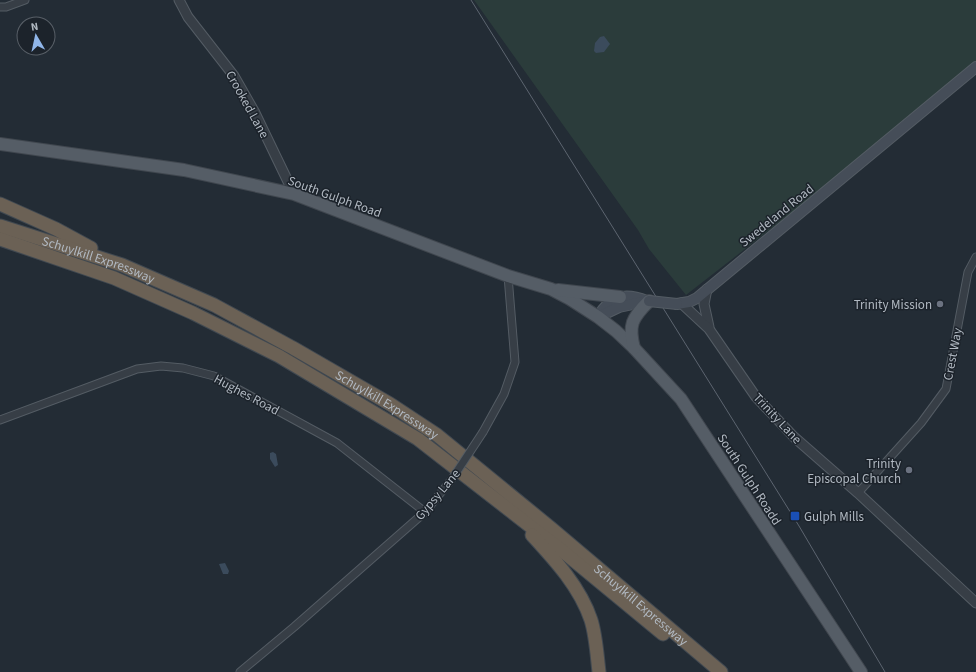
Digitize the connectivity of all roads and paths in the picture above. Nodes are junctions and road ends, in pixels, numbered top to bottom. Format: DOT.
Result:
graph roads {
  1 [pos="25,0"];
  2 [pos="180,0"];
  3 [pos="0,7"];
  4 [pos="976,67"];
  5 [pos="0,144"];
  6 [pos="294,194"];
  7 [pos="0,204"];
  8 [pos="0,226"];
  9 [pos="0,240"];
  10 [pos="976,257"];
  11 [pos="122,265"];
  12 [pos="508,276"];
  13 [pos="551,289"];
  14 [pos="707,289"];
  15 [pos="620,297"];
  16 [pos="648,301"];
  17 [pos="679,304"];
  18 [pos="598,317"];
  19 [pos="709,329"];
  20 [pos="634,348"];
  21 [pos="0,420"];
  22 [pos="472,479"];
  23 [pos="858,493"];
  24 [pos="425,512"];
  25 [pos="976,603"];
  26 [pos="240,672"];
  27 [pos="599,672"];
  28 [pos="707,672"];
  29 [pos="721,672"];
  30 [pos="861,672"];
  1 -- 3 [label="street"];
  2 -- 6 [label="street, Crooked Lane"];
  4 -- 14 [label="main road, Swedeland Road"];
  5 -- 6 [label="main road, South Gulph Road"];
  6 -- 12 [label="main road, South Gulph Road"];
  7 -- 11 [label="highway"];
  8 -- 11 [label="highway, Schuylkill Expressway"];
  9 -- 22 [label="highway, Schuylkill Expressway"];
  10 -- 23 [label="street, Crest Way"];
  11 -- 29 [label="highway, Schuylkill Expressway"];
  12 -- 13 [label="main road, South Gulph Road"];
  12 -- 24 [label="street, Gypsy Lane, bridge"];
  13 -- 15 [label="main road"];
  13 -- 18 [label="main road, South Gulph Road"];
  14 -- 17 [label="main road, Swedeland Road"];
  14 -- 19 [label="street"];
  15 -- 16 [label="main road"];
  15 -- 18 [label="main road"];
  16 -- 17 [label="main road, bridge"];
  16 -- 18 [label="main road"];
  16 -- 20 [label="main road"];
  17 -- 19 [label="street, Trinity Lane"];
  18 -- 20 [label="main road, South Gulph Roadd"];
  19 -- 23 [label="street, Trinity Lane"];
  20 -- 30 [label="main road, South Gulph Roadd"];
  21 -- 24 [label="street, Hughes Road"];
  22 -- 27 [label="highway"];
  22 -- 28 [label="highway, Schuylkill Expressway"];
  23 -- 25 [label="street, Trinity Lane"];
  24 -- 26 [label="street, Gypsy Lane"];
}
